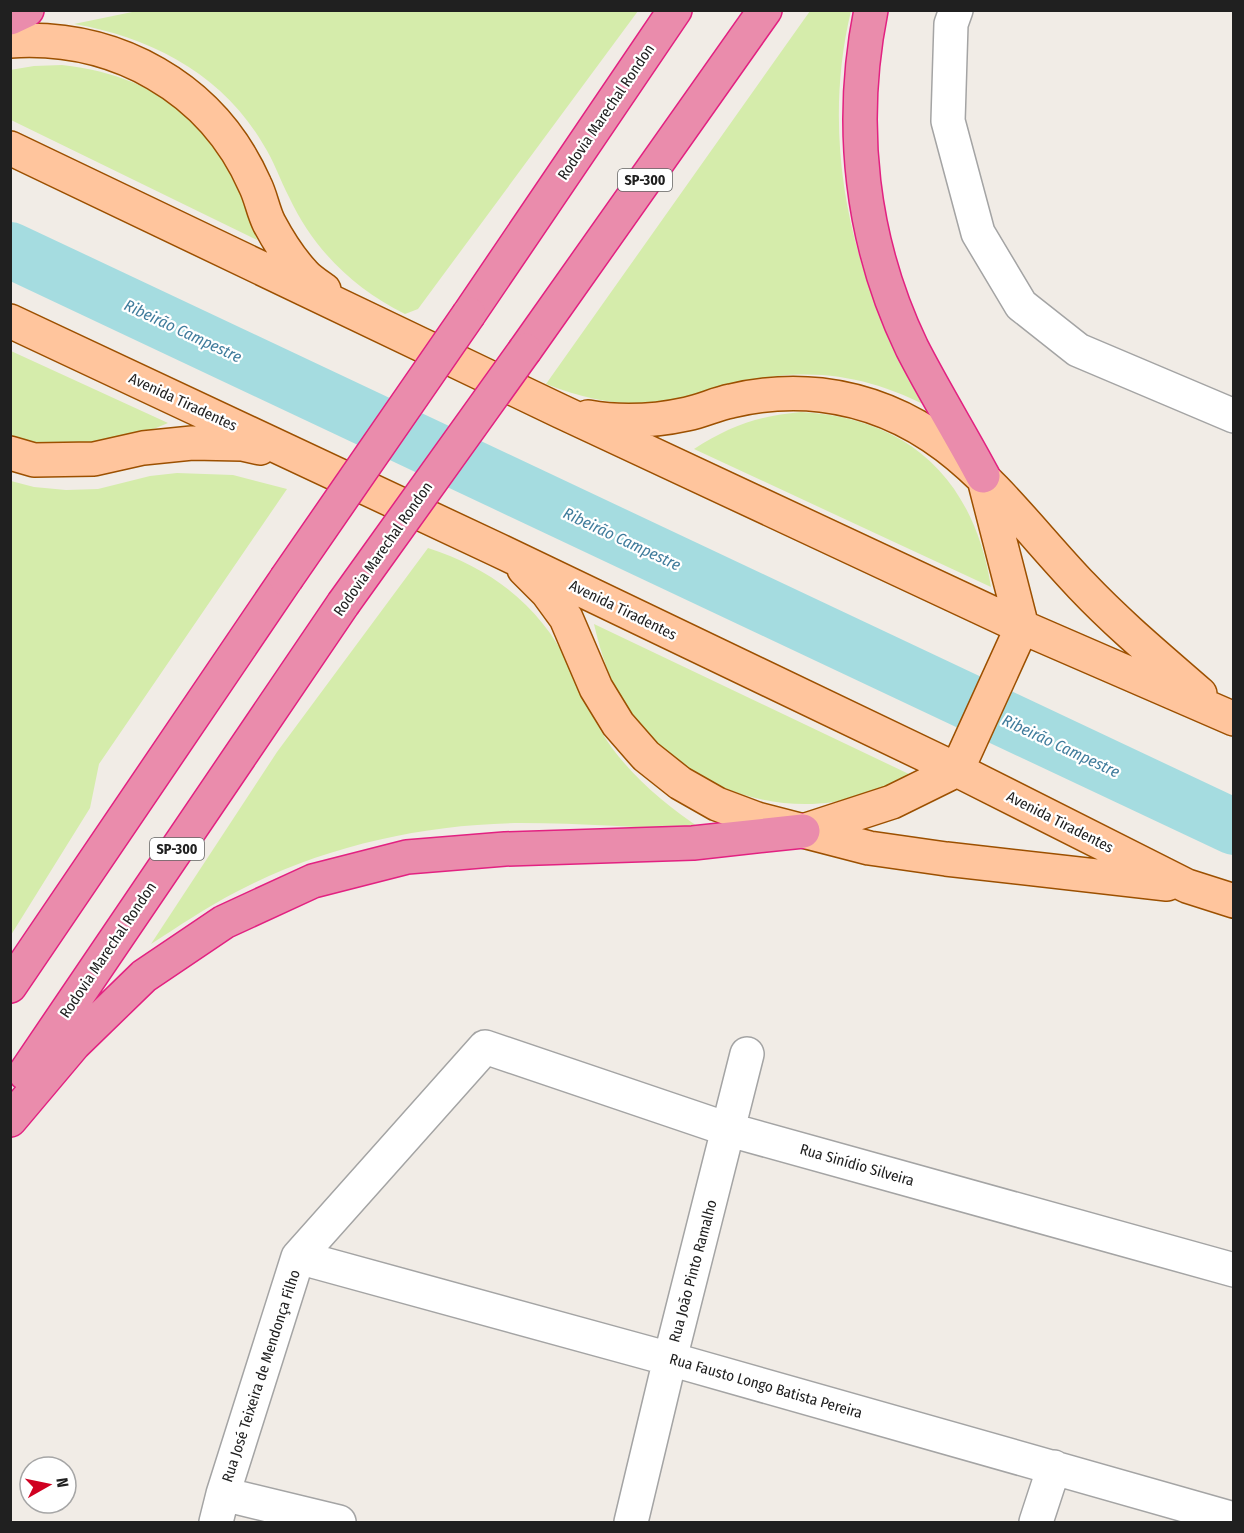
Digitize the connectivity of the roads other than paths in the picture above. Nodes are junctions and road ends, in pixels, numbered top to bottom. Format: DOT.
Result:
graph roads {
  1 [pos="27,10"];
  2 [pos="675,10"];
  3 [pos="765,10"];
  4 [pos="872,10"];
  5 [pos="956,10"];
  6 [pos="10,18"];
  7 [pos="10,41"];
  8 [pos="10,148"];
  9 [pos="351,312"];
  10 [pos="10,321"];
  11 [pos="560,411"];
  12 [pos="1233,416"];
  13 [pos="10,453"];
  14 [pos="291,453"];
  15 [pos="983,476"];
  16 [pos="498,550"];
  17 [pos="1020,632"];
  18 [pos="1229,717"];
  19 [pos="962,760"];
  20 [pos="803,831"];
  21 [pos="1186,886"];
  22 [pos="1233,901"];
  23 [pos="10,986"];
  24 [pos="485,1047"];
  25 [pos="747,1054"];
  26 [pos="10,1095"];
  27 [pos="10,1120"];
  28 [pos="730,1130"];
  29 [pos="298,1257"];
  30 [pos="1233,1270"];
  31 [pos="670,1359"];
  32 [pos="1054,1467"];
  33 [pos="220,1508"];
  34 [pos="1233,1519"];
  35 [pos="339,1522"];
  36 [pos="631,1522"];
  37 [pos="1036,1522"];
  1 -- 6 [label="highway"];
  2 -- 23 [label="highway, Rodovia Marechal Rondon, bridge"];
  3 -- 26 [label="highway, Rodovia Marechal Rondon / SP-300, bridge"];
  4 -- 15 [label="highway"];
  5 -- 12 [label="street"];
  7 -- 9 [label="main road"];
  8 -- 9 [label="main road"];
  9 -- 11 [label="main road"];
  10 -- 14 [label="main road, Avenida Tiradentes"];
  11 -- 15 [label="main road"];
  11 -- 17 [label="main road"];
  13 -- 14 [label="main road"];
  14 -- 16 [label="main road, Avenida Tiradentes"];
  15 -- 17 [label="main road"];
  15 -- 18 [label="main road"];
  16 -- 19 [label="main road, Avenida Tiradentes"];
  16 -- 20 [label="main road"];
  17 -- 18 [label="main road"];
  17 -- 19 [label="main road"];
  19 -- 20 [label="main road"];
  19 -- 21 [label="main road, Avenida Tiradentes"];
  20 -- 21 [label="main road"];
  20 -- 27 [label="highway"];
  21 -- 22 [label="main road, Avenida Tiradentes"];
  24 -- 28 [label="street, Rua Sinídio Silveira"];
  24 -- 29 [label="street, Rua José Teixeira de Mendonça Filho"];
  25 -- 28 [label="street, Rua João Pinto Ramalho"];
  28 -- 30 [label="street, Rua Sinídio Silveira"];
  28 -- 31 [label="street, Rua João Pinto Ramalho"];
  29 -- 31 [label="street, Rua Fausto Longo Batista Pereira"];
  29 -- 33 [label="street, Rua José Teixeira de Mendonça Filho"];
  31 -- 32 [label="street, Rua Fausto Longo Batista Pereira"];
  31 -- 36 [label="street, Rua João Pinto Ramalho"];
  32 -- 34 [label="street, Rua Fausto Longo Batista Pereira"];
  32 -- 37 [label="street"];
  33 -- 35 [label="street"];
}
